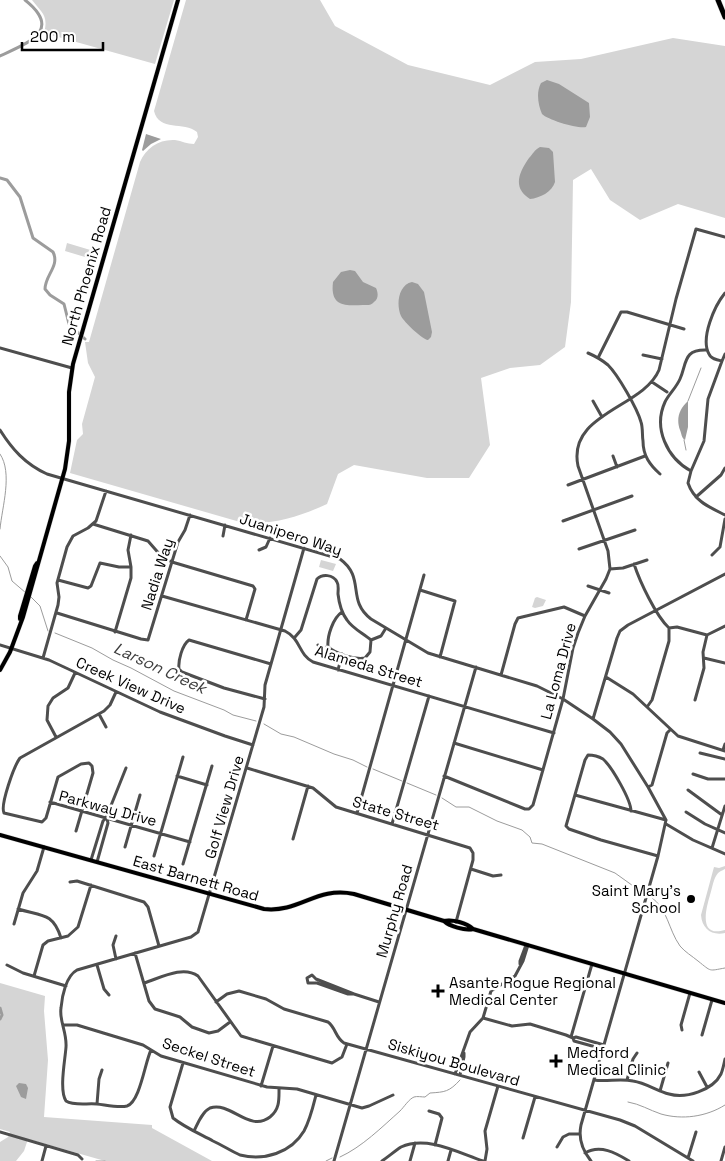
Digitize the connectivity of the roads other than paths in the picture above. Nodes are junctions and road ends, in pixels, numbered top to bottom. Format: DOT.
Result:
graph roads {
  1 [pos="178,0"];
  2 [pos="718,0"];
  3 [pos="725,17"];
  4 [pos="725,237"];
  5 [pos="725,293"];
  6 [pos="670,325"];
  7 [pos="684,329"];
  8 [pos="0,348"];
  9 [pos="707,350"];
  10 [pos="588,353"];
  11 [pos="725,354"];
  12 [pos="643,355"];
  13 [pos="598,358"];
  14 [pos="662,359"];
  15 [pos="722,361"];
  16 [pos="72,368"];
  17 [pos="652,382"];
  18 [pos="667,392"];
  19 [pos="630,398"];
  20 [pos="593,401"];
  21 [pos="602,417"];
  22 [pos="0,430"];
  23 [pos="613,456"];
  24 [pos="645,456"];
  25 [pos="617,467"];
  26 [pos="725,468"];
  27 [pos="691,471"];
  28 [pos="660,474"];
  29 [pos="62,479"];
  30 [pos="582,480"];
  31 [pos="568,485"];
  32 [pos="106,491"];
  33 [pos="632,496"];
  34 [pos="696,497"];
  35 [pos="593,511"];
  36 [pos="190,515"];
  37 [pos="725,515"];
  38 [pos="725,519"];
  39 [pos="563,521"];
  40 [pos="93,524"];
  41 [pos="225,525"];
  42 [pos="635,530"];
  43 [pos="131,535"];
  44 [pos="223,536"];
  45 [pos="270,538"];
  46 [pos="604,541"];
  47 [pos="304,548"];
  48 [pos="579,549"];
  49 [pos="259,550"];
  50 [pos="712,555"];
  51 [pos="647,560"];
  52 [pos="172,562"];
  53 [pos="634,564"];
  54 [pos="131,567"];
  55 [pos="610,569"];
  56 [pos="725,574"];
  57 [pos="424,575"];
  58 [pos="58,580"];
  59 [pos="588,586"];
  60 [pos="420,590"];
  61 [pos="600,590"];
  62 [pos="609,593"];
  63 [pos="162,596"];
  64 [pos="657,611"];
  65 [pos="342,612"];
  66 [pos="57,613"];
  67 [pos="585,616"];
  68 [pos="246,620"];
  69 [pos="725,626"];
  70 [pos="386,628"];
  71 [pos="669,628"];
  72 [pos="281,630"];
  73 [pos="116,632"];
  74 [pos="707,635"];
  75 [pos="295,638"];
  76 [pos="371,640"];
  77 [pos="406,640"];
  78 [pos="0,645"];
  79 [pos="318,645"];
  80 [pos="328,647"];
  81 [pos="11,649"];
  82 [pos="342,654"];
  83 [pos="440,657"];
  84 [pos="44,658"];
  85 [pos="704,658"];
  86 [pos="271,664"];
  87 [pos="725,664"];
  88 [pos="476,667"];
  89 [pos="0,670"];
  90 [pos="338,670"];
  91 [pos="76,673"];
  92 [pos="501,675"];
  93 [pos="606,677"];
  94 [pos="394,686"];
  95 [pos="116,692"];
  96 [pos="429,696"];
  97 [pos="563,699"];
  98 [pos="265,700"];
  99 [pos="695,700"];
  100 [pos="464,707"];
  101 [pos="647,707"];
  102 [pos="99,714"];
  103 [pos="594,719"];
  104 [pos="106,727"];
  105 [pos="670,730"];
  106 [pos="554,733"];
  107 [pos="56,737"];
  108 [pos="454,743"];
  109 [pos="725,744"];
  110 [pos="253,745"];
  111 [pos="724,751"];
  112 [pos="700,753"];
  113 [pos="183,757"];
  114 [pos="725,759"];
  115 [pos="212,766"];
  116 [pos="126,768"];
  117 [pos="247,768"];
  118 [pos="543,770"];
  119 [pos="693,774"];
  120 [pos="177,776"];
  121 [pos="444,776"];
  122 [pos="725,779"];
  123 [pos="206,785"];
  124 [pos="308,786"];
  125 [pos="648,787"];
  126 [pos="688,790"];
  127 [pos="140,795"];
  128 [pos="575,795"];
  129 [pos="50,802"];
  130 [pos="725,806"];
  131 [pos="82,811"];
  132 [pos="631,811"];
  133 [pos="686,812"];
  134 [pos="357,813"];
  135 [pos="722,815"];
  136 [pos="106,818"];
  137 [pos="666,822"];
  138 [pos="392,824"];
  139 [pos="131,825"];
  140 [pos="718,830"];
  141 [pos="76,832"];
  142 [pos="160,834"];
  143 [pos="428,834"];
  144 [pos="725,834"];
  145 [pos="0,835"];
  146 [pos="293,839"];
  147 [pos="190,842"];
  148 [pos="44,847"];
  149 [pos="125,847"];
  150 [pos="712,848"];
  151 [pos="725,854"];
  152 [pos="154,856"];
  153 [pos="658,856"];
  154 [pos="91,860"];
  155 [pos="97,862"];
  156 [pos="183,864"];
  157 [pos="471,870"];
  158 [pos="501,875"];
  159 [pos="70,882"];
  160 [pos="91,885"];
  161 [pos="210,894"];
  162 [pos="18,909"];
  163 [pos="406,909"];
  164 [pos="444,921"];
  165 [pos="456,922"];
  166 [pos="14,924"];
  167 [pos="473,929"];
  168 [pos="116,936"];
  169 [pos="61,938"];
  170 [pos="527,945"];
  171 [pos="159,946"];
  172 [pos="135,953"];
  173 [pos="116,959"];
  174 [pos="592,964"];
  175 [pos="7,965"];
  176 [pos="97,965"];
  177 [pos="624,973"];
  178 [pos="34,976"];
  179 [pos="144,983"];
  180 [pos="66,986"];
  181 [pos="690,993"];
  182 [pos="354,994"];
  183 [pos="109,995"];
  184 [pos="712,1000"];
  185 [pos="216,1002"];
  186 [pos="379,1002"];
  187 [pos="725,1004"];
  188 [pos="483,1018"];
  189 [pos="230,1022"];
  190 [pos="64,1025"];
  191 [pos="682,1030"];
  192 [pos="702,1035"];
  193 [pos="572,1038"];
  194 [pos="347,1044"];
  195 [pos="273,1046"];
  196 [pos="603,1047"];
  197 [pos="366,1049"];
  198 [pos="151,1050"];
  199 [pos="637,1053"];
  200 [pos="725,1059"];
  201 [pos="183,1063"];
  202 [pos="668,1063"];
  203 [pos="102,1070"];
  204 [pos="699,1072"];
  205 [pos="457,1074"];
  206 [pos="723,1075"];
  207 [pos="594,1080"];
  208 [pos="627,1080"];
  209 [pos="261,1086"];
  210 [pos="498,1086"];
  211 [pos="707,1087"];
  212 [pos="279,1088"];
  213 [pos="660,1090"];
  214 [pos="393,1094"];
  215 [pos="316,1095"];
  216 [pos="535,1097"];
  217 [pos="97,1104"];
  218 [pos="350,1104"];
  219 [pos="585,1110"];
  220 [pos="429,1111"];
  221 [pos="194,1131"];
  222 [pos="0,1132"];
  223 [pos="696,1132"];
  224 [pos="580,1134"];
  225 [pos="523,1138"];
  226 [pos="414,1143"];
  227 [pos="435,1145"];
  228 [pos="46,1146"];
  229 [pos="557,1147"];
  230 [pos="725,1147"];
  231 [pos="451,1150"];
  232 [pos="585,1153"];
  233 [pos="688,1158"];
  234 [pos="82,1159"];
  235 [pos="41,1161"];
  236 [pos="334,1161"];
  237 [pos="382,1161"];
  238 [pos="410,1161"];
  239 [pos="448,1161"];
  240 [pos="484,1161"];
  241 [pos="591,1161"];
  242 [pos="629,1161"];
  243 [pos="694,1161"];
  244 [pos="721,1161"];
  1 -- 16 [label="main road, North Phoenix Road"];
  2 -- 3 [label="highway"];
  4 -- 6 [label="street"];
  5 -- 9 [label="street"];
  6 -- 7 [label="street"];
  6 -- 13 [label="street"];
  6 -- 14 [label="street"];
  8 -- 16 [label="street"];
  9 -- 15 [label="street"];
  9 -- 27 [label="street"];
  10 -- 13 [label="street"];
  11 -- 15 [label="street"];
  12 -- 14 [label="street"];
  13 -- 19 [label="street"];
  14 -- 17 [label="street"];
  15 -- 27 [label="street"];
  16 -- 29 [label="main road, North Phoenix Road"];
  17 -- 18 [label="street"];
  17 -- 19 [label="street"];
  19 -- 21 [label="street"];
  19 -- 24 [label="street"];
  20 -- 21 [label="street"];
  21 -- 30 [label="street"];
  22 -- 29 [label="street, Juanipero Way"];
  23 -- 25 [label="street"];
  24 -- 25 [label="street"];
  24 -- 28 [label="street"];
  25 -- 30 [label="street"];
  26 -- 34 [label="street"];
  27 -- 34 [label="street"];
  29 -- 32 [label="street, Juanipero Way"];
  29 -- 81 [label="main road, North Phoenix Road"];
  30 -- 31 [label="street"];
  30 -- 35 [label="street"];
  32 -- 36 [label="street, Juanipero Way"];
  32 -- 40 [label="street"];
  33 -- 35 [label="street"];
  34 -- 37 [label="street"];
  35 -- 39 [label="street"];
  35 -- 46 [label="street"];
  36 -- 41 [label="street, Juanipero Way"];
  36 -- 52 [label="street, Nadia Way"];
  38 -- 50 [label="street"];
  40 -- 43 [label="street"];
  40 -- 58 [label="street"];
  41 -- 44 [label="street"];
  41 -- 45 [label="street, Juanipero Way"];
  42 -- 46 [label="street"];
  43 -- 52 [label="street"];
  43 -- 54 [label="street"];
  45 -- 47 [label="street, Juanipero Way"];
  45 -- 49 [label="street"];
  46 -- 48 [label="street"];
  46 -- 55 [label="street"];
  47 -- 70 [label="street, Juanipero Way"];
  47 -- 72 [label="street, Golf View Drive"];
  51 -- 53 [label="street"];
  52 -- 63 [label="street, Nadia Way"];
  52 -- 68 [label="street"];
  53 -- 55 [label="street"];
  53 -- 64 [label="street"];
  54 -- 58 [label="street"];
  54 -- 73 [label="street"];
  55 -- 61 [label="street, La Loma Drive"];
  56 -- 64 [label="street"];
  57 -- 60 [label="street"];
  58 -- 66 [label="street"];
  59 -- 61 [label="street"];
  60 -- 77 [label="street"];
  60 -- 83 [label="street"];
  61 -- 62 [label="street"];
  61 -- 67 [label="street, La Loma Drive"];
  63 -- 68 [label="street, Alameda Street"];
  63 -- 73 [label="street, Nadia Way"];
  64 -- 71 [label="street"];
  64 -- 93 [label="street"];
  65 -- 75 [label="street"];
  65 -- 76 [label="street"];
  65 -- 80 [label="street"];
  66 -- 73 [label="street"];
  66 -- 84 [label="street"];
  67 -- 92 [label="street"];
  67 -- 97 [label="street, La Loma Drive"];
  68 -- 72 [label="street, Alameda Street"];
  69 -- 74 [label="street"];
  70 -- 76 [label="street"];
  70 -- 77 [label="street, Juanipero Way"];
  71 -- 74 [label="street"];
  71 -- 101 [label="street"];
  72 -- 75 [label="street, Alameda Street"];
  72 -- 86 [label="street, Golf View Drive"];
  74 -- 85 [label="street"];
  75 -- 90 [label="street, Alameda Street"];
  76 -- 82 [label="street"];
  77 -- 83 [label="street, Juanipero Way"];
  77 -- 94 [label="street"];
  78 -- 81 [label="street, Creek View Drive"];
  79 -- 80 [label="street"];
  80 -- 82 [label="street"];
  81 -- 84 [label="street, Creek View Drive"];
  81 -- 89 [label="main road, North Phoenix Road"];
  82 -- 90 [label="street"];
  83 -- 88 [label="street, Juanipero Way"];
  84 -- 91 [label="street, Creek View Drive"];
  85 -- 87 [label="street"];
  85 -- 99 [label="street"];
  86 -- 98 [label="street, Golf View Drive"];
  86 -- 98 [label="street"];
  88 -- 92 [label="street, Juanipero Way"];
  88 -- 100 [label="street, Murphy Road"];
  90 -- 94 [label="street, Alameda Street"];
  91 -- 95 [label="street, Creek View Drive"];
  91 -- 107 [label="street"];
  92 -- 97 [label="street, Juanipero Way"];
  93 -- 101 [label="street"];
  93 -- 103 [label="street"];
  94 -- 96 [label="street, Alameda Street"];
  94 -- 134 [label="street"];
  95 -- 102 [label="street"];
  95 -- 110 [label="street, Creek View Drive"];
  96 -- 100 [label="street, Alameda Street"];
  96 -- 138 [label="street"];
  97 -- 103 [label="street, Juanipero Way"];
  97 -- 106 [label="street, La Loma Drive"];
  98 -- 110 [label="street, Golf View Drive"];
  100 -- 106 [label="street, Alameda Street"];
  100 -- 108 [label="street, Murphy Road"];
  101 -- 105 [label="street"];
  102 -- 104 [label="street"];
  102 -- 107 [label="street"];
  103 -- 125 [label="street, Juanipero Way"];
  105 -- 111 [label="street"];
  105 -- 125 [label="street"];
  106 -- 118 [label="street, La Loma Drive"];
  107 -- 129 [label="street, Parkway Drive"];
  108 -- 118 [label="street"];
  108 -- 121 [label="street, Murphy Road"];
  109 -- 111 [label="street"];
  110 -- 117 [label="street, Golf View Drive"];
  112 -- 114 [label="street"];
  113 -- 120 [label="street"];
  115 -- 123 [label="street"];
  116 -- 136 [label="street"];
  117 -- 124 [label="street, State Street"];
  117 -- 161 [label="street, Golf View Drive"];
  118 -- 121 [label="street, La Loma Drive"];
  119 -- 122 [label="street"];
  120 -- 123 [label="street"];
  120 -- 142 [label="street"];
  121 -- 143 [label="street, Murphy Road"];
  123 -- 147 [label="street"];
  124 -- 134 [label="street, State Street"];
  124 -- 146 [label="street"];
  125 -- 137 [label="street, Juanipero Way"];
  126 -- 135 [label="street"];
  127 -- 139 [label="street"];
  128 -- 132 [label="street"];
  128 -- 132 [label="street"];
  128 -- 153 [label="street"];
  129 -- 131 [label="street, Parkway Drive"];
  129 -- 131 [label="street"];
  130 -- 135 [label="street"];
  131 -- 136 [label="street, Parkway Drive"];
  131 -- 141 [label="street"];
  132 -- 137 [label="street"];
  133 -- 140 [label="street"];
  134 -- 138 [label="street, State Street"];
  135 -- 140 [label="street"];
  136 -- 139 [label="street, Parkway Drive"];
  136 -- 154 [label="street"];
  136 -- 155 [label="street"];
  137 -- 150 [label="street"];
  137 -- 153 [label="street"];
  138 -- 143 [label="street, State Street"];
  139 -- 142 [label="street, Parkway Drive"];
  139 -- 149 [label="street"];
  140 -- 144 [label="street"];
  140 -- 150 [label="street"];
  142 -- 147 [label="street, Parkway Drive"];
  142 -- 152 [label="street"];
  143 -- 157 [label="street, State Street"];
  143 -- 163 [label="street, Murphy Road"];
  145 -- 148 [label="main road, East Barnett Road"];
  147 -- 156 [label="street"];
  148 -- 154 [label="main road, East Barnett Road"];
  148 -- 162 [label="street"];
  150 -- 151 [label="street"];
  153 -- 177 [label="street"];
  154 -- 155 [label="main road, East Barnett Road"];
  155 -- 161 [label="main road, East Barnett Road"];
  157 -- 158 [label="street"];
  157 -- 165 [label="street, State Street"];
  159 -- 160 [label="street"];
  160 -- 169 [label="street"];
  160 -- 171 [label="street"];
  161 -- 163 [label="main road, East Barnett Road"];
  161 -- 171 [label="street, Golf View Drive"];
  162 -- 166 [label="street"];
  162 -- 169 [label="street"];
  163 -- 164 [label="main road, East Barnett Road"];
  163 -- 186 [label="street, Murphy Road"];
  164 -- 165 [label="main road, East Barnett Road"];
  164 -- 167 [label="main road, East Barnett Road"];
  165 -- 167 [label="main road, East Barnett Road"];
  167 -- 170 [label="main road, East Barnett Road"];
  168 -- 173 [label="street"];
  169 -- 178 [label="street"];
  170 -- 174 [label="main road, East Barnett Road"];
  170 -- 188 [label="street"];
  171 -- 172 [label="street, Golf View Drive"];
  172 -- 173 [label="street, Golf View Drive"];
  172 -- 179 [label="street"];
  173 -- 176 [label="street, Golf View Drive"];
  174 -- 177 [label="main road, East Barnett Road"];
  174 -- 193 [label="street"];
  175 -- 178 [label="street"];
  176 -- 180 [label="street, Golf View Drive"];
  176 -- 183 [label="street"];
  177 -- 181 [label="main road, East Barnett Road"];
  177 -- 196 [label="street"];
  178 -- 180 [label="street"];
  179 -- 185 [label="street"];
  179 -- 189 [label="street"];
  180 -- 190 [label="street"];
  181 -- 184 [label="main road, East Barnett Road"];
  181 -- 191 [label="street"];
  182 -- 182 [label="street"];
  182 -- 186 [label="street"];
  184 -- 187 [label="main road, East Barnett Road"];
  184 -- 192 [label="street"];
  185 -- 189 [label="street"];
  185 -- 194 [label="street"];
  186 -- 197 [label="street, Murphy Road"];
  188 -- 193 [label="street"];
  188 -- 205 [label="street"];
  189 -- 195 [label="street"];
  190 -- 198 [label="street, Seckel Street"];
  190 -- 217 [label="street"];
  193 -- 196 [label="street"];
  194 -- 195 [label="street"];
  194 -- 197 [label="street, Siskiyou Boulevard"];
  195 -- 209 [label="street"];
  196 -- 207 [label="street"];
  197 -- 205 [label="street, Siskiyou Boulevard"];
  197 -- 218 [label="street, Murphy Road"];
  198 -- 201 [label="street, Seckel Street"];
  198 -- 217 [label="street"];
  199 -- 208 [label="street"];
  200 -- 206 [label="street"];
  201 -- 209 [label="street, Seckel Street"];
  201 -- 221 [label="street"];
  202 -- 213 [label="street"];
  203 -- 217 [label="street"];
  204 -- 211 [label="street"];
  205 -- 210 [label="street, Siskiyou Boulevard"];
  206 -- 211 [label="street"];
  207 -- 208 [label="street"];
  207 -- 219 [label="street"];
  208 -- 213 [label="street"];
  209 -- 212 [label="street, Seckel Street"];
  210 -- 216 [label="street, Siskiyou Boulevard"];
  210 -- 240 [label="street"];
  211 -- 213 [label="street"];
  212 -- 215 [label="street, Seckel Street"];
  212 -- 221 [label="street"];
  214 -- 218 [label="street, Seckel Street"];
  215 -- 218 [label="street, Seckel Street"];
  215 -- 221 [label="street"];
  216 -- 219 [label="street, Siskiyou Boulevard"];
  216 -- 225 [label="street"];
  218 -- 236 [label="street, Murphy Road"];
  219 -- 224 [label="street"];
  219 -- 233 [label="street, Siskiyou Boulevard"];
  220 -- 227 [label="street"];
  222 -- 228 [label="street"];
  223 -- 233 [label="street"];
  224 -- 229 [label="street"];
  224 -- 232 [label="street"];
  226 -- 227 [label="street"];
  226 -- 237 [label="street"];
  226 -- 238 [label="street"];
  227 -- 231 [label="street"];
  228 -- 234 [label="street"];
  228 -- 235 [label="street"];
  230 -- 244 [label="street"];
  231 -- 239 [label="street"];
  231 -- 240 [label="street"];
  232 -- 241 [label="street"];
  232 -- 242 [label="street"];
  233 -- 243 [label="street, Siskiyou Boulevard"];
}
